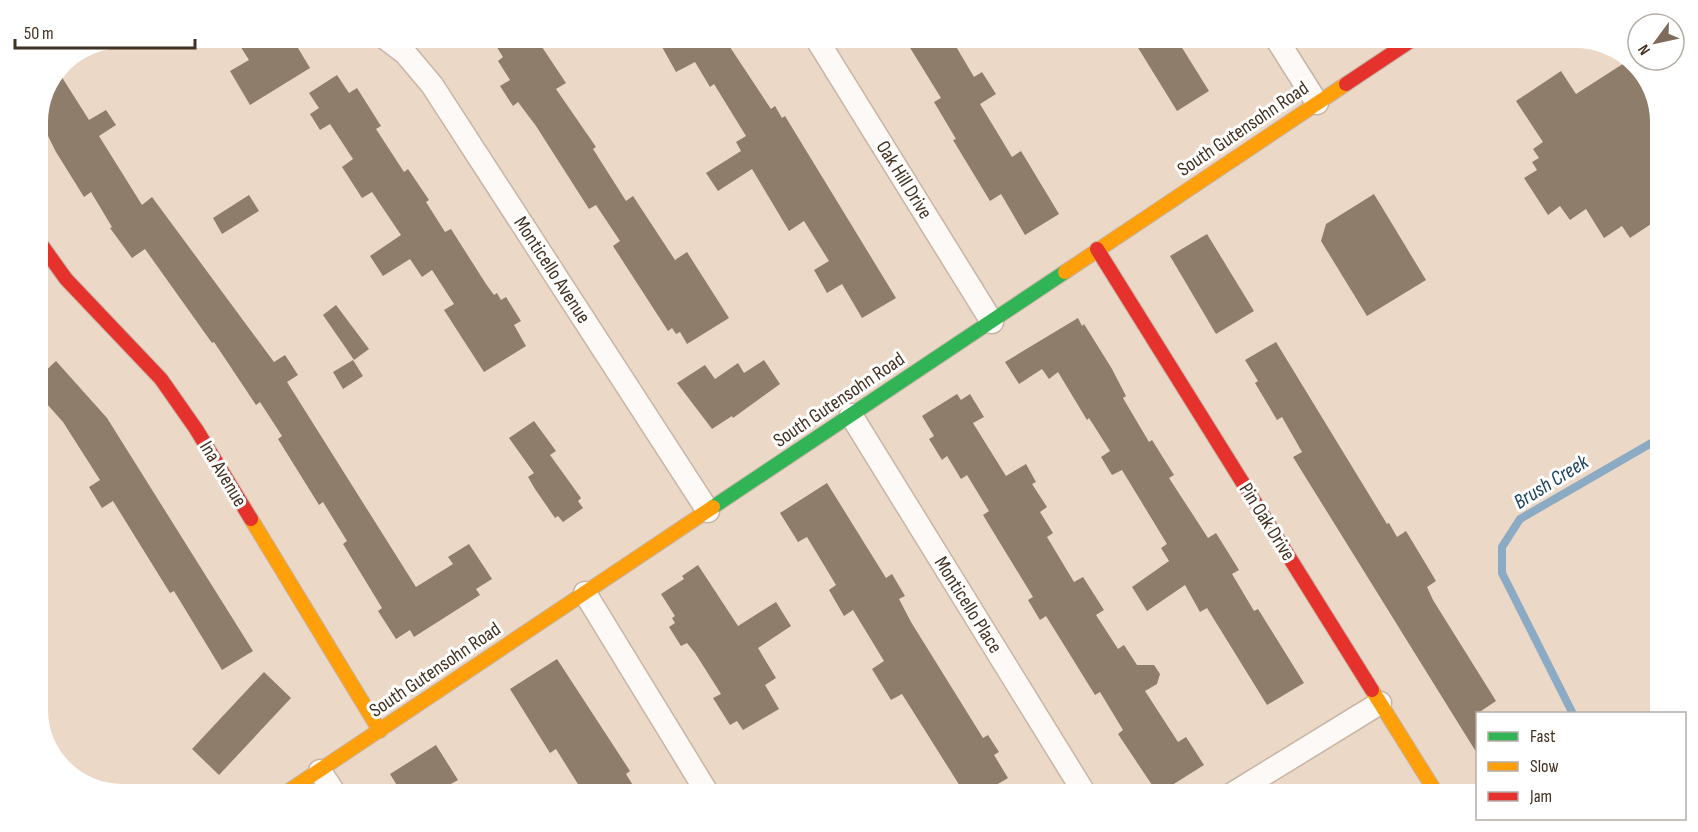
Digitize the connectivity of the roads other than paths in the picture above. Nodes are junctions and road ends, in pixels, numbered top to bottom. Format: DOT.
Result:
graph roads {
  1 [pos="399,48"];
  2 [pos="822,48"];
  3 [pos="1282,48"];
  4 [pos="1400,48"];
  5 [pos="1317,103"];
  6 [pos="1097,249"];
  7 [pos="48,254"];
  8 [pos="992,322"];
  9 [pos="851,415"];
  10 [pos="708,511"];
  11 [pos="585,592"];
  12 [pos="1380,703"];
  13 [pos="380,731"];
  14 [pos="320,771"];
  15 [pos="301,784"];
  16 [pos="328,784"];
  17 [pos="701,784"];
  18 [pos="1078,784"];
  19 [pos="1250,784"];
  20 [pos="1430,784"];
  1 -- 10 [label="street, Monticello Avenue"];
  2 -- 8 [label="street, Oak Hill Drive"];
  3 -- 5 [label="street"];
  4 -- 5 [label="street, South Gutensohn Road"];
  5 -- 6 [label="street, South Gutensohn Road"];
  6 -- 8 [label="street, South Gutensohn Road"];
  6 -- 12 [label="street, Pin Oak Drive"];
  7 -- 13 [label="street, Ina Avenue"];
  8 -- 9 [label="street, South Gutensohn Road"];
  9 -- 10 [label="street, South Gutensohn Road"];
  9 -- 18 [label="street, Monticello Place"];
  10 -- 11 [label="street, South Gutensohn Road"];
  11 -- 13 [label="street, South Gutensohn Road"];
  11 -- 17 [label="street"];
  12 -- 19 [label="street"];
  12 -- 20 [label="street, Pin Oak Drive"];
  13 -- 14 [label="street, South Gutensohn Road"];
  14 -- 15 [label="street, South Gutensohn Road"];
  14 -- 16 [label="street"];
}
